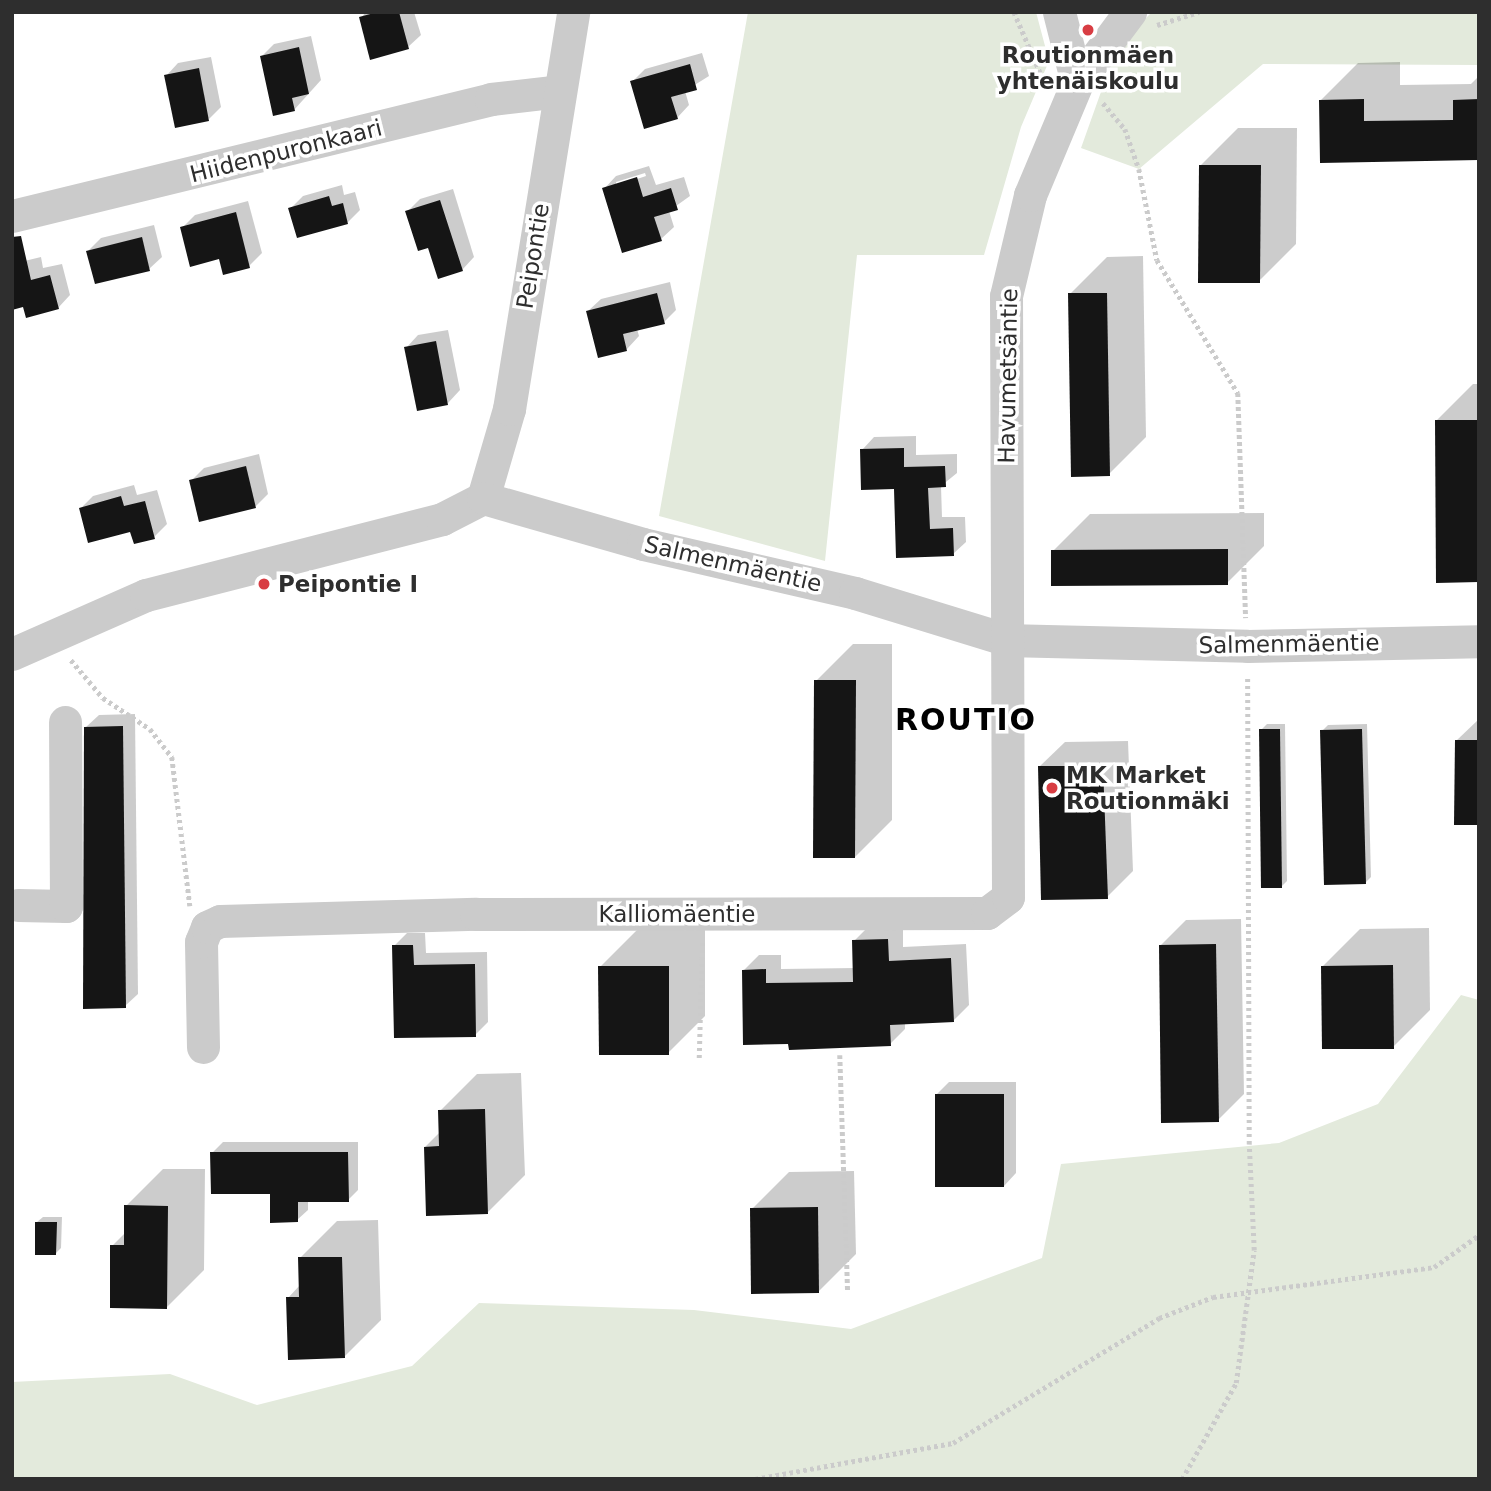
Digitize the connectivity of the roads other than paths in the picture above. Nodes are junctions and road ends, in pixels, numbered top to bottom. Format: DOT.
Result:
graph roads {
  1 [pos="573,12"];
  2 [pos="1059,12"];
  3 [pos="1130,12"];
  4 [pos="1077,83"];
  5 [pos="559,91"];
  6 [pos="12,215"];
  7 [pos="483,498"];
  8 [pos="1008,640"];
  9 [pos="1479,641"];
  10 [pos="12,654"];
  11 [pos="65,722"];
  12 [pos="18,905"];
  13 [pos="203,1047"];
  1 -- 5 [label="street, Peipontie"];
  2 -- 4 [label="street"];
  3 -- 4 [label="street, Havumetsäntie"];
  4 -- 8 [label="street, Havumetsäntie"];
  5 -- 6 [label="street, Hiidenpuronkaari"];
  5 -- 7 [label="street, Peipontie"];
  7 -- 8 [label="street, Salmenmäentie"];
  7 -- 10 [label="street"];
  8 -- 9 [label="street, Salmenmäentie"];
  8 -- 13 [label="street, Kalliomäentie"];
  11 -- 12 [label="street"];
}
